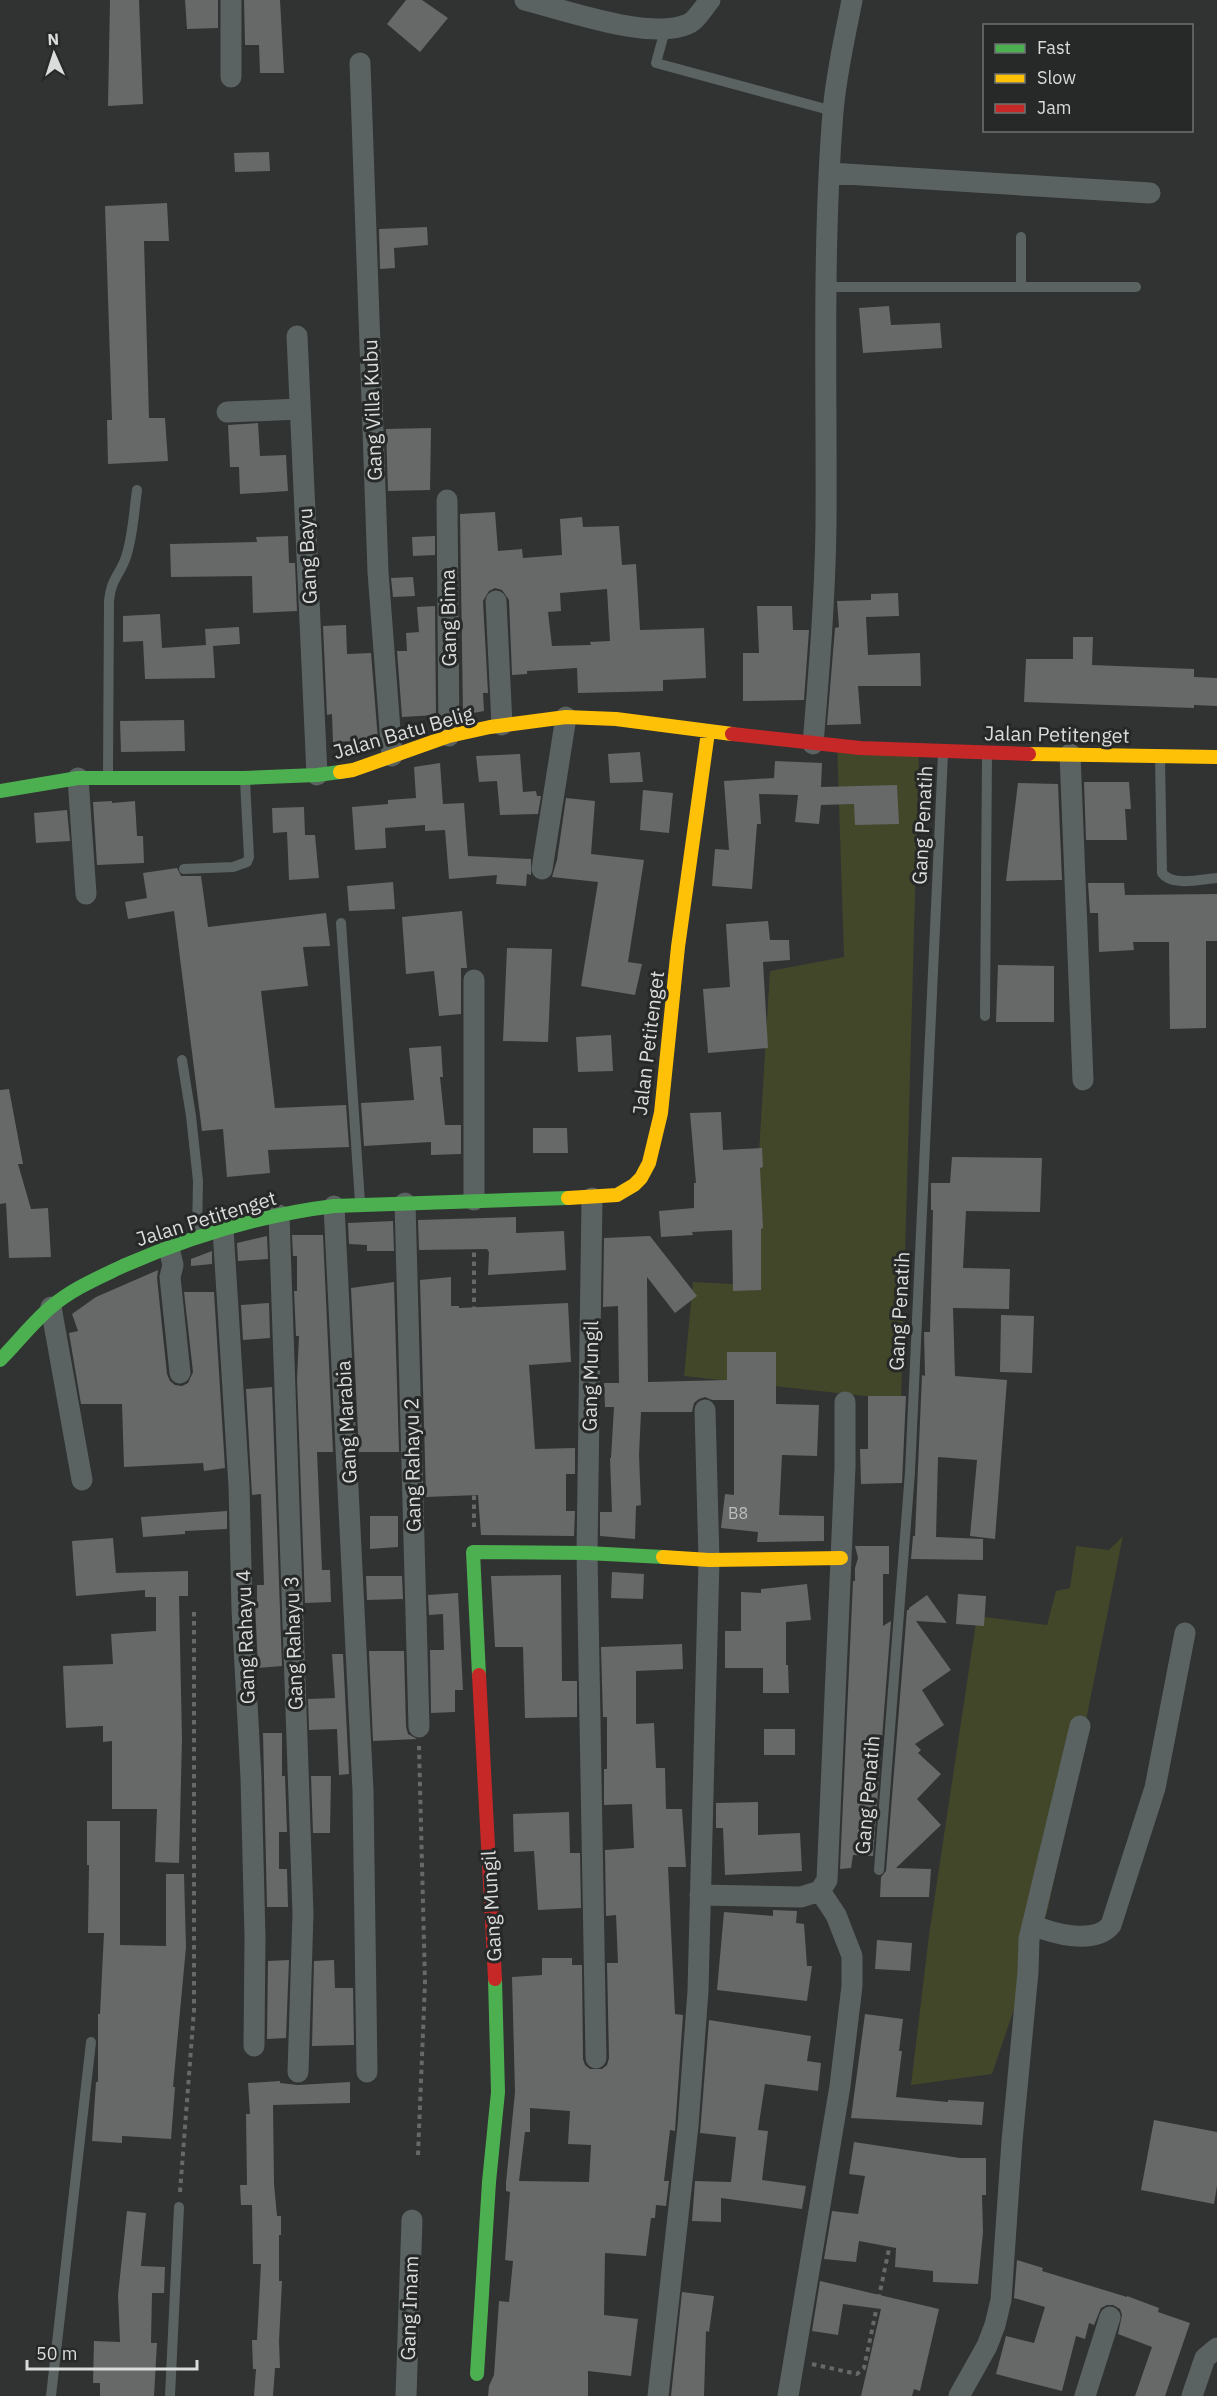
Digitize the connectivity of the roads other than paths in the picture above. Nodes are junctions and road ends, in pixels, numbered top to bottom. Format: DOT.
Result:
graph roads {
  1 [pos="231,0"];
  2 [pos="525,0"];
  3 [pos="710,0"];
  4 [pos="852,0"];
  5 [pos="665,30"];
  6 [pos="360,63"];
  7 [pos="231,77"];
  8 [pos="833,111"];
  9 [pos="830,173"];
  10 [pos="1150,193"];
  11 [pos="1021,237"];
  12 [pos="827,287"];
  13 [pos="1021,287"];
  14 [pos="1136,287"];
  15 [pos="297,336"];
  16 [pos="300,409"];
  17 [pos="227,412"];
  18 [pos="137,490"];
  19 [pos="447,500"];
  20 [pos="495,601"];
  21 [pos="566,717"];
  22 [pos="502,725"];
  23 [pos="708,732"];
  24 [pos="449,736"];
  25 [pos="813,744"];
  26 [pos="943,752"];
  27 [pos="987,753"];
  28 [pos="1070,754"];
  29 [pos="1160,755"];
  30 [pos="392,756"];
  31 [pos="1217,757"];
  32 [pos="316,775"];
  33 [pos="108,777"];
  34 [pos="78,778"];
  35 [pos="244,778"];
  36 [pos="0,791"];
  37 [pos="542,869"];
  38 [pos="184,870"];
  39 [pos="1217,878"];
  40 [pos="86,894"];
  41 [pos="341,923"];
  42 [pos="474,980"];
  43 [pos="985,1016"];
  44 [pos="182,1060"];
  45 [pos="1083,1080"];
  46 [pos="592,1198"];
  47 [pos="474,1200"];
  48 [pos="405,1203"];
  49 [pos="360,1205"];
  50 [pos="334,1206"];
  51 [pos="279,1215"];
  52 [pos="223,1229"];
  53 [pos="197,1238"];
  54 [pos="169,1248"];
  55 [pos="51,1307"];
  56 [pos="0,1360"];
  57 [pos="180,1374"];
  58 [pos="846,1401"];
  59 [pos="705,1410"];
  60 [pos="82,1480"];
  61 [pos="587,1553"];
  62 [pos="841,1558"];
  63 [pos="709,1560"];
  64 [pos="1185,1633"];
  65 [pos="1080,1726"];
  66 [pos="419,1727"];
  67 [pos="879,1870"];
  68 [pos="820,1891"];
  69 [pos="700,1895"];
  70 [pos="1033,1925"];
  71 [pos="91,2042"];
  72 [pos="254,2046"];
  73 [pos="597,2058"];
  74 [pos="298,2072"];
  75 [pos="367,2072"];
  76 [pos="179,2208"];
  77 [pos="412,2220"];
  78 [pos="1110,2317"];
  79 [pos="1217,2348"];
  80 [pos="477,2374"];
  81 [pos="51,2396"];
  82 [pos="170,2396"];
  83 [pos="406,2396"];
  84 [pos="658,2396"];
  85 [pos="788,2396"];
  86 [pos="959,2396"];
  87 [pos="1085,2396"];
  88 [pos="1192,2396"];
  1 -- 7 [label="street"];
  2 -- 5 [label="street"];
  3 -- 5 [label="street"];
  4 -- 8 [label="street"];
  5 -- 8 [label="lane"];
  6 -- 30 [label="street, Gang Villa Kubu"];
  8 -- 9 [label="street"];
  9 -- 10 [label="street"];
  9 -- 12 [label="street"];
  11 -- 13 [label="lane"];
  12 -- 13 [label="lane"];
  12 -- 25 [label="street"];
  13 -- 14 [label="lane"];
  15 -- 16 [label="street, Gang Bayu"];
  16 -- 17 [label="street"];
  16 -- 32 [label="street, Gang Bayu"];
  18 -- 33 [label="lane"];
  19 -- 24 [label="street, Gang Bima"];
  20 -- 22 [label="street"];
  21 -- 22 [label="street, Jalan Batu Belig"];
  21 -- 23 [label="street, Jalan Batu Belig"];
  21 -- 37 [label="street"];
  22 -- 24 [label="street, Jalan Batu Belig"];
  23 -- 25 [label="street, Jalan Petitenget"];
  23 -- 46 [label="street, Jalan Petitenget"];
  24 -- 30 [label="street, Jalan Batu Belig"];
  25 -- 26 [label="street, Jalan Petitenget"];
  26 -- 27 [label="street, Jalan Petitenget"];
  26 -- 67 [label="lane, Gang Penatih"];
  27 -- 28 [label="street, Jalan Petitenget"];
  27 -- 43 [label="lane"];
  28 -- 29 [label="street, Jalan Petitenget"];
  28 -- 45 [label="street"];
  29 -- 31 [label="street, Jalan Petitenget"];
  29 -- 39 [label="lane"];
  30 -- 32 [label="street, Jalan Batu Belig"];
  32 -- 35 [label="street, Jalan Batu Belig"];
  33 -- 34 [label="street, Jalan Batu Belig"];
  33 -- 35 [label="street, Jalan Batu Belig"];
  34 -- 36 [label="street, Jalan Batu Belig"];
  34 -- 40 [label="street"];
  35 -- 38 [label="lane"];
  41 -- 49 [label="lane"];
  42 -- 47 [label="street"];
  44 -- 53 [label="lane"];
  46 -- 47 [label="street, Jalan Petitenget"];
  46 -- 61 [label="street, Gang Mungil"];
  47 -- 48 [label="street, Jalan Petitenget"];
  48 -- 49 [label="street, Jalan Petitenget"];
  48 -- 66 [label="street, Gang Rahayu 2"];
  49 -- 50 [label="street, Jalan Petitenget"];
  50 -- 51 [label="street, Jalan Petitenget"];
  50 -- 75 [label="street, Gang Marabia"];
  51 -- 52 [label="street, Jalan Petitenget"];
  51 -- 74 [label="street, Gang Rahayu 3"];
  52 -- 53 [label="street, Jalan Petitenget"];
  52 -- 72 [label="street, Gang Rahayu 4"];
  53 -- 54 [label="street, Jalan Petitenget"];
  54 -- 55 [label="street, Jalan Petitenget"];
  54 -- 57 [label="street"];
  55 -- 56 [label="street, Jalan Petitenget"];
  55 -- 60 [label="street"];
  58 -- 62 [label="street"];
  59 -- 63 [label="street"];
  61 -- 63 [label="street"];
  61 -- 73 [label="street, Gang Mungil"];
  61 -- 80 [label="street, Gang Mungil"];
  62 -- 63 [label="street"];
  62 -- 68 [label="street"];
  63 -- 69 [label="street"];
  64 -- 70 [label="street"];
  65 -- 70 [label="street"];
  68 -- 69 [label="street"];
  68 -- 85 [label="street"];
  69 -- 84 [label="street"];
  70 -- 86 [label="street"];
  71 -- 81 [label="lane"];
  76 -- 82 [label="lane"];
  77 -- 83 [label="street, Gang Imam"];
  78 -- 87 [label="street"];
  79 -- 88 [label="street"];
}
